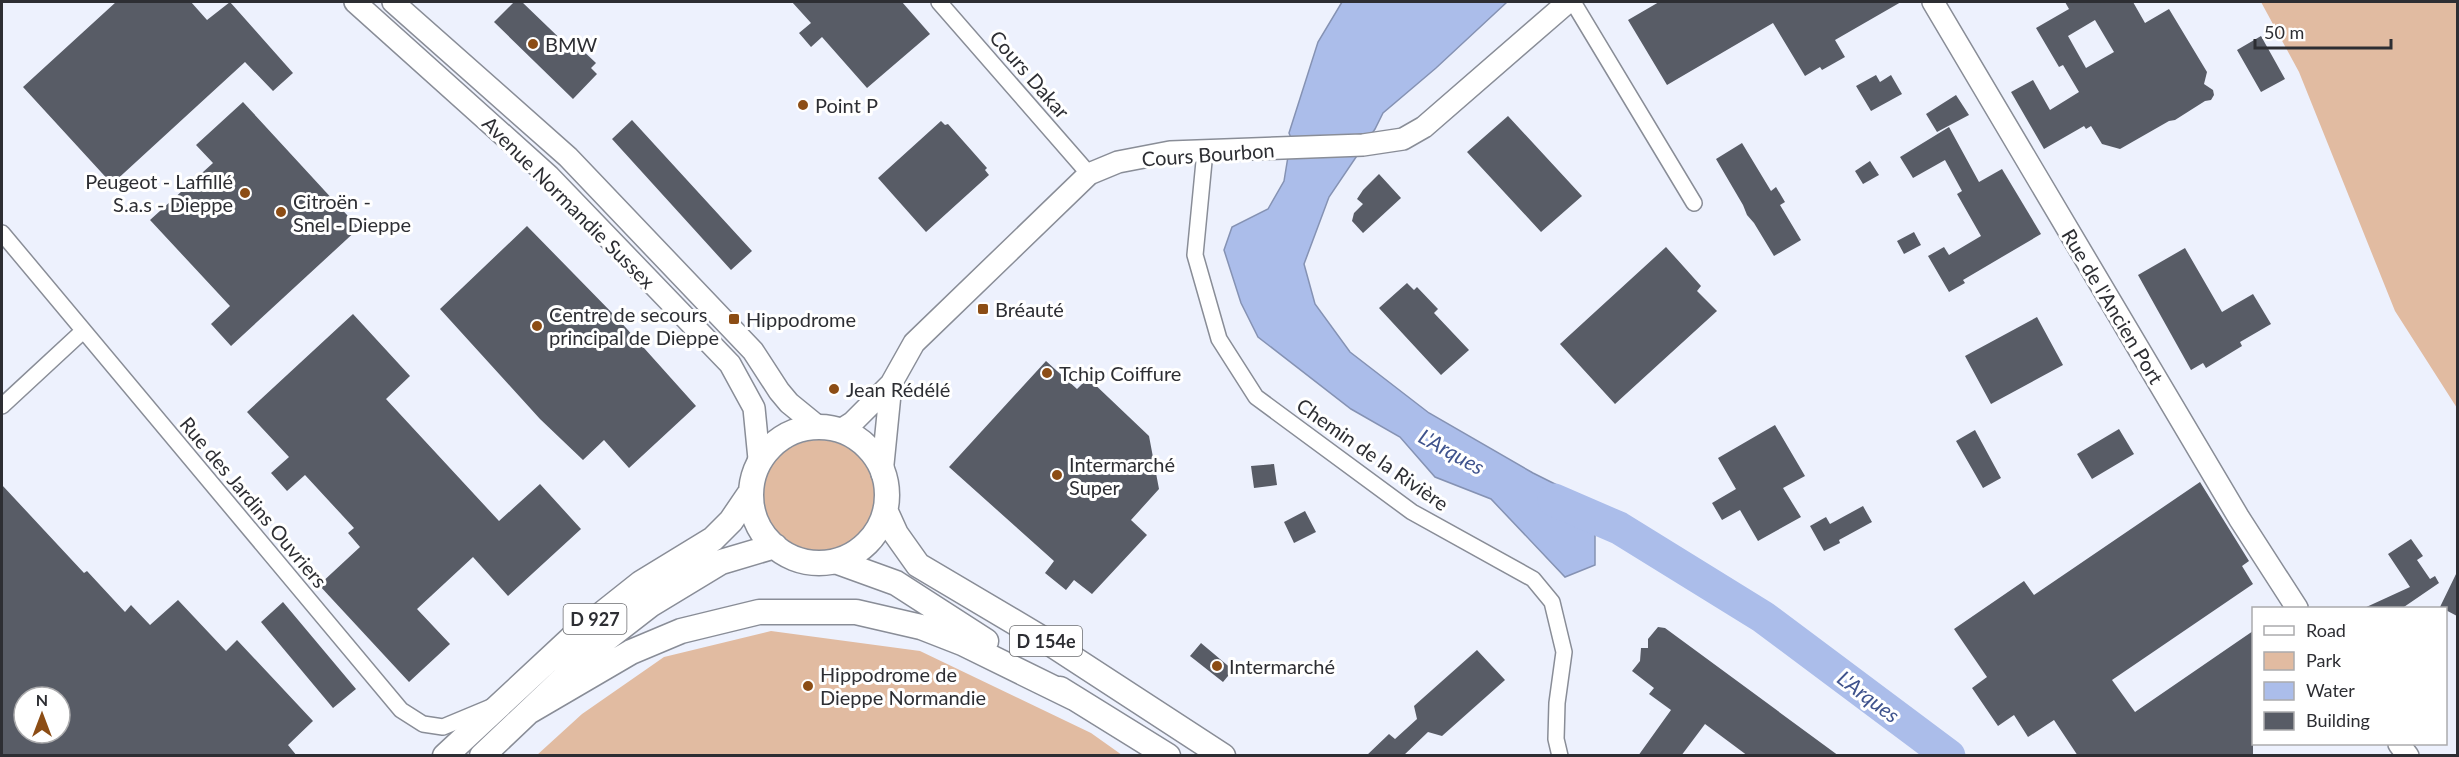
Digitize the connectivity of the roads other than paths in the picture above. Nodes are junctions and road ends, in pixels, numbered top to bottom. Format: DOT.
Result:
graph roads {
  1 [pos="355,2"];
  2 [pos="393,2"];
  3 [pos="939,2"];
  4 [pos="1568,2"];
  5 [pos="1573,2"];
  6 [pos="1933,2"];
  7 [pos="1206,151"];
  8 [pos="1089,174"];
  9 [pos="1694,203"];
  10 [pos="2,233"];
  11 [pos="83,330"];
  12 [pos="891,384"];
  13 [pos="2,406"];
  14 [pos="816,425"];
  15 [pos="842,429"];
  16 [pos="759,459"];
  17 [pos="882,474"];
  18 [pos="750,493"];
  19 [pos="886,512"];
  20 [pos="775,546"];
  21 [pos="838,562"];
  22 [pos="2296,607"];
  23 [pos="1074,698"];
  24 [pos="505,700"];
  25 [pos="530,711"];
  26 [pos="445,756"];
  27 [pos="482,756"];
  28 [pos="1168,756"];
  29 [pos="1223,756"];
  30 [pos="1560,756"];
  1 -- 16 [label="main road, Avenue Normandie Sussex"];
  2 -- 14 [label="main road, Avenue Normandie Sussex"];
  3 -- 8 [label="street, Cours Dakar"];
  4 -- 7 [label="main road, Cours Bourbon"];
  5 -- 9 [label="street"];
  6 -- 22 [label="main road, Rue de l'Ancien Port"];
  7 -- 8 [label="main road, Cours Bourbon"];
  7 -- 30 [label="street, Chemin de la Rivière"];
  8 -- 12 [label="main road, Cours Bourbon"];
  10 -- 11 [label="street, Rue des Jardins Ouvriers"];
  11 -- 13 [label="street"];
  11 -- 24 [label="street, Rue des Jardins Ouvriers"];
  12 -- 15 [label="main road, Cours Bourbon"];
  12 -- 17 [label="main road, Cours Bourbon"];
  14 -- 15 [label="main road"];
  14 -- 16 [label="main road"];
  15 -- 17 [label="main road"];
  16 -- 18 [label="main road"];
  17 -- 19 [label="main road"];
  18 -- 20 [label="main road"];
  18 -- 24 [label="main road, D 927"];
  19 -- 21 [label="main road"];
  19 -- 29 [label="main road, D 154e"];
  20 -- 21 [label="main road"];
  20 -- 25 [label="main road, D 927"];
  21 -- 23 [label="main road, D 154e"];
  23 -- 25 [label="main road"];
  23 -- 28 [label="main road, D 154e"];
  24 -- 26 [label="main road, D 927"];
  25 -- 27 [label="main road, D 927"];
}
